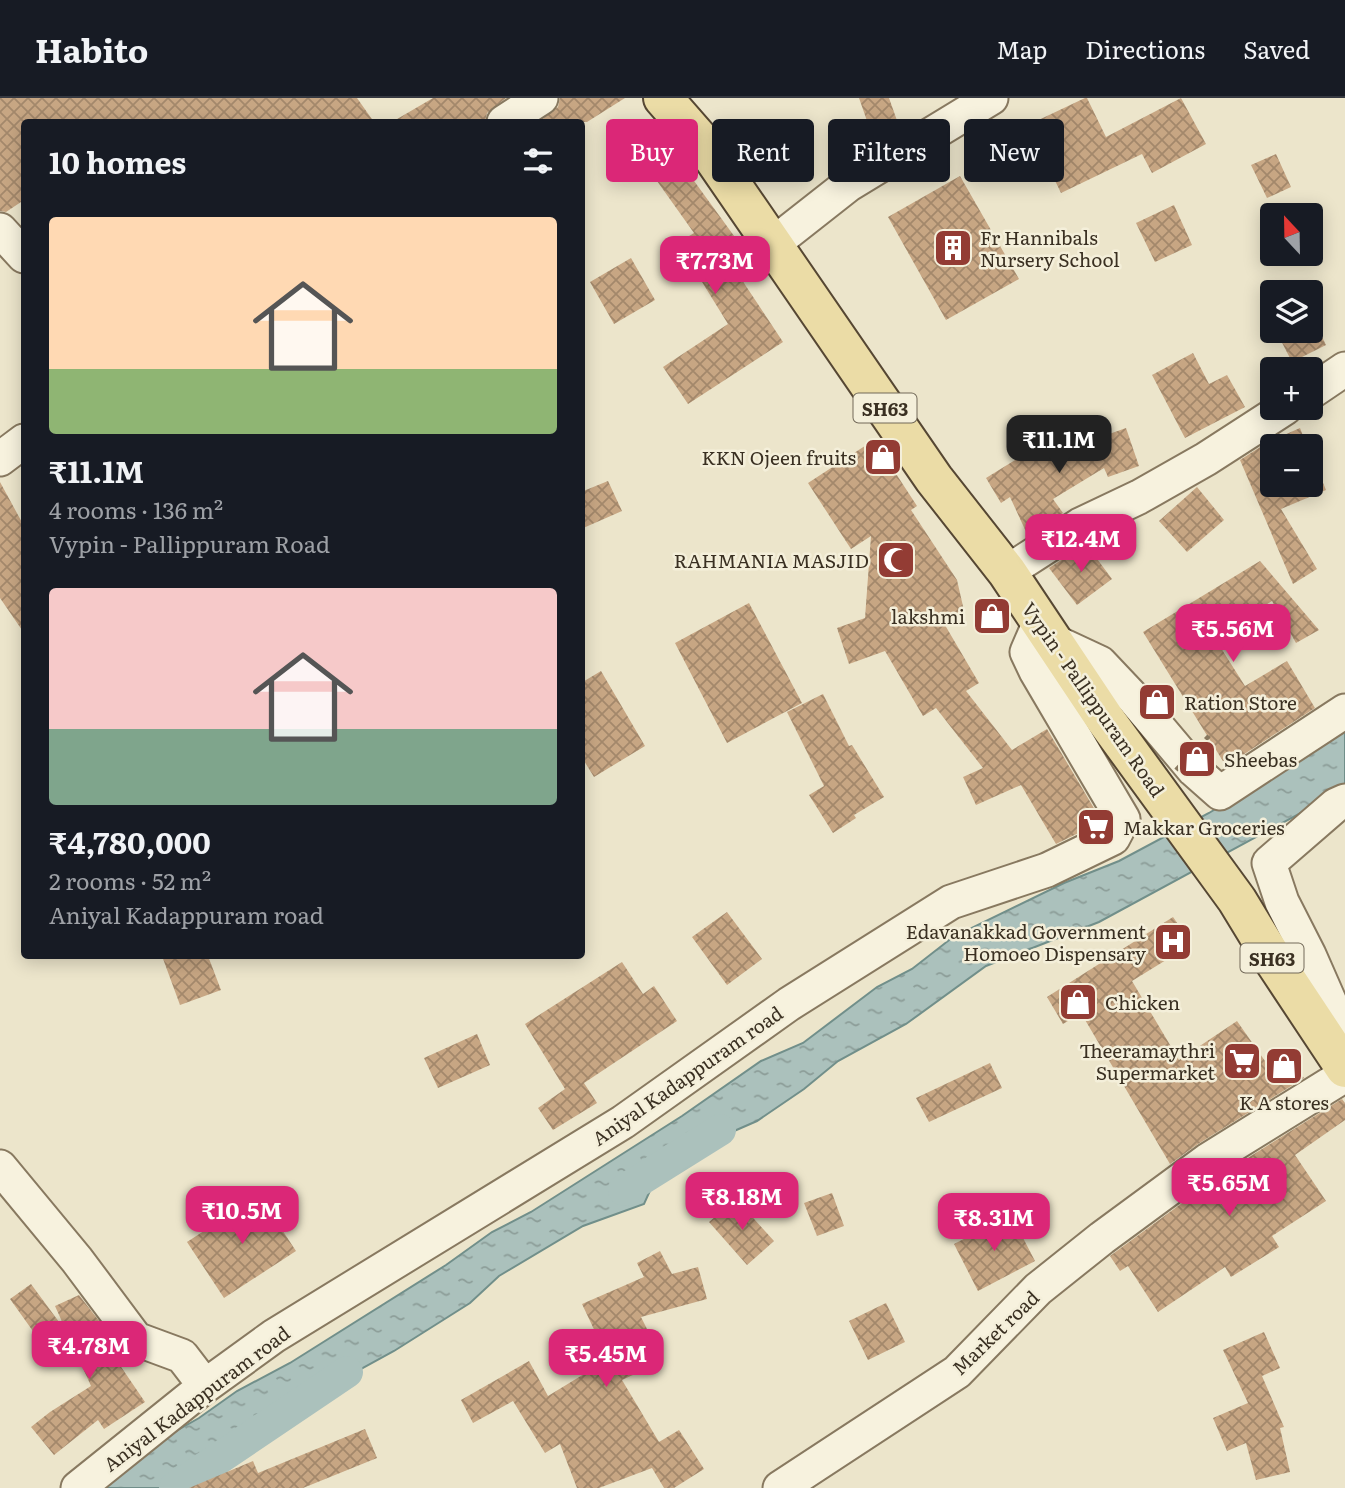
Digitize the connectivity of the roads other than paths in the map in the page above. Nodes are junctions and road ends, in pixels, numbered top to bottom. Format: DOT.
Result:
graph roads {
  1 [pos="541,98"];
  2 [pos="663,98"];
  3 [pos="991,98"];
  4 [pos="510,119"];
  5 [pos="0,230"];
  6 [pos="773,244"];
  7 [pos="21,253"];
  8 [pos="1345,369"];
  9 [pos="1323,384"];
  10 [pos="1267,420"];
  11 [pos="21,443"];
  12 [pos="0,458"];
  13 [pos="1007,572"];
  14 [pos="1047,632"];
  15 [pos="1345,711"];
  16 [pos="1345,801"];
  17 [pos="1343,1067"];
  18 [pos="0,1167"];
  19 [pos="205,1386"];
  20 [pos="78,1488"];
  21 [pos="779,1488"];
  1 -- 4 [label="street"];
  2 -- 6 [label="main road, Vypin - Pallippuram Road / SH63"];
  3 -- 6 [label="street"];
  5 -- 7 [label="street"];
  6 -- 13 [label="main road, Vypin - Pallippuram Road / SH63"];
  8 -- 9 [label="street"];
  10 -- 13 [label="street"];
  11 -- 12 [label="street"];
  13 -- 14 [label="main road, Vypin - Pallippuram Road / SH63"];
  14 -- 15 [label="street"];
  14 -- 17 [label="main road, Vypin - Pallippuram Road / SH63"];
  14 -- 19 [label="street, Aniyal Kadappuram road"];
  16 -- 17 [label="street"];
  17 -- 21 [label="street, Market road"];
  18 -- 19 [label="street"];
  19 -- 20 [label="street, Aniyal Kadappuram road"];
}
